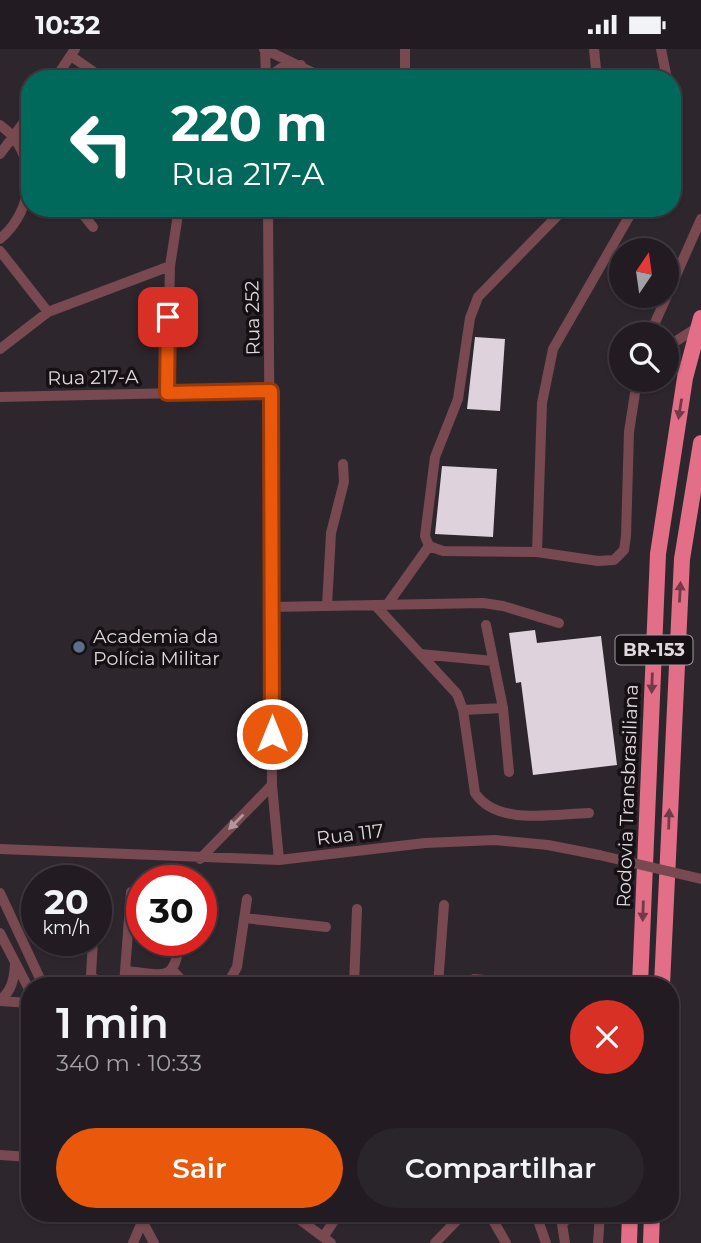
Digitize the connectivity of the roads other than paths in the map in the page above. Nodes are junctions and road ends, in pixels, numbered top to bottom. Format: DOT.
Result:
graph roads {
  1 [pos="265,49"];
  2 [pos="405,49"];
  3 [pos="594,49"];
  4 [pos="661,49"];
  5 [pos="73,53"];
  6 [pos="302,65"];
  7 [pos="61,70"];
  8 [pos="93,70"];
  9 [pos="265,70"];
  10 [pos="278,70"];
  11 [pos="311,70"];
  12 [pos="405,70"];
  13 [pos="596,70"];
  14 [pos="665,70"];
  15 [pos="0,125"];
  16 [pos="21,127"];
  17 [pos="17,133"];
  18 [pos="21,137"];
  19 [pos="21,147"];
  20 [pos="0,154"];
  21 [pos="21,214"];
  22 [pos="85,217"];
  23 [pos="178,217"];
  24 [pos="268,217"];
  25 [pos="557,217"];
  26 [pos="629,217"];
  27 [pos="701,219"];
  28 [pos="93,227"];
  29 [pos="0,239"];
  30 [pos="0,251"];
  31 [pos="170,266"];
  32 [pos="48,312"];
  33 [pos="655,322"];
  34 [pos="700,323"];
  35 [pos="679,339"];
  36 [pos="0,349"];
  37 [pos="679,368"];
  38 [pos="685,378"];
  39 [pos="271,391"];
  40 [pos="635,392"];
  41 [pos="167,393"];
  42 [pos="0,397"];
  43 [pos="701,443"];
  44 [pos="343,464"];
  45 [pos="429,546"];
  46 [pos="537,552"];
  47 [pos="374,605"];
  48 [pos="387,605"];
  49 [pos="327,606"];
  50 [pos="272,607"];
  51 [pos="559,623"];
  52 [pos="486,625"];
  53 [pos="420,654"];
  54 [pos="493,661"];
  55 [pos="503,708"];
  56 [pos="463,710"];
  57 [pos="509,772"];
  58 [pos="272,785"];
  59 [pos="589,813"];
  60 [pos="0,849"];
  61 [pos="200,859"];
  62 [pos="279,860"];
  63 [pos="701,879"];
  64 [pos="0,893"];
  65 [pos="247,899"];
  66 [pos="444,905"];
  67 [pos="357,909"];
  68 [pos="244,918"];
  69 [pos="326,927"];
  70 [pos="0,933"];
  71 [pos="92,956"];
  72 [pos="126,956"];
  73 [pos="178,956"];
  74 [pos="15,961"];
  75 [pos="125,971"];
  76 [pos="173,971"];
  77 [pos="23,977"];
  78 [pos="39,977"];
  79 [pos="93,977"];
  80 [pos="125,977"];
  81 [pos="179,977"];
  82 [pos="231,977"];
  83 [pos="354,977"];
  84 [pos="439,977"];
  85 [pos="640,977"];
  86 [pos="662,977"];
  87 [pos="0,1000"];
  88 [pos="21,1002"];
  89 [pos="0,1155"];
  90 [pos="21,1156"];
  91 [pos="139,1222"];
  92 [pos="143,1222"];
  93 [pos="303,1222"];
  94 [pos="335,1222"];
  95 [pos="455,1222"];
  96 [pos="494,1222"];
  97 [pos="540,1222"];
  98 [pos="564,1222"];
  99 [pos="599,1222"];
  100 [pos="630,1222"];
  101 [pos="652,1222"];
  102 [pos="327,1239"];
  103 [pos="133,1243"];
  104 [pos="155,1243"];
  105 [pos="435,1243"];
  106 [pos="506,1243"];
  107 [pos="546,1243"];
  108 [pos="565,1243"];
  109 [pos="598,1243"];
  110 [pos="629,1243"];
  111 [pos="651,1243"];
  1 -- 6 [label="street"];
  1 -- 9 [label="street"];
  2 -- 12 [label="street"];
  3 -- 13 [label="street"];
  4 -- 14 [label="street"];
  5 -- 7 [label="street"];
  5 -- 8 [label="street"];
  6 -- 10 [label="street"];
  6 -- 11 [label="street"];
  15 -- 17 [label="street"];
  16 -- 17 [label="street"];
  17 -- 18 [label="street"];
  17 -- 19 [label="street"];
  17 -- 20 [label="street"];
  21 -- 29 [label="street"];
  22 -- 28 [label="street"];
  23 -- 31 [label="street"];
  24 -- 39 [label="street, Rua 252"];
  25 -- 45 [label="street"];
  26 -- 46 [label="street"];
  27 -- 33 [label="street"];
  30 -- 32 [label="street"];
  31 -- 32 [label="street"];
  31 -- 41 [label="street"];
  32 -- 36 [label="street"];
  34 -- 35 [label="street"];
  34 -- 38 [label="highway, Rodovia Transbrasiliana / BR-153"];
  37 -- 38 [label="street"];
  38 -- 85 [label="highway, Rodovia Transbrasiliana / BR-153, one-way"];
  39 -- 41 [label="street, Rua 217-A"];
  39 -- 50 [label="street, Rua 252"];
  40 -- 46 [label="street"];
  41 -- 42 [label="street, Rua 217-A"];
  86 -- 43 [label="highway, BR-153, one-way"];
  44 -- 49 [label="street"];
  45 -- 46 [label="street"];
  45 -- 48 [label="street"];
  47 -- 48 [label="street"];
  47 -- 49 [label="street"];
  47 -- 53 [label="street"];
  48 -- 51 [label="street"];
  49 -- 50 [label="street"];
  50 -- 58 [label="street, Rua 252"];
  52 -- 54 [label="street"];
  53 -- 54 [label="street"];
  53 -- 56 [label="street"];
  54 -- 55 [label="street"];
  55 -- 56 [label="street"];
  55 -- 57 [label="street"];
  56 -- 59 [label="street"];
  58 -- 61 [label="street, one-way"];
  58 -- 62 [label="street, Rua 252"];
  60 -- 61 [label="street, Rua 117"];
  61 -- 62 [label="street, Rua 117"];
  62 -- 63 [label="street, Rua 117, bridge"];
  64 -- 78 [label="street"];
  65 -- 68 [label="street"];
  66 -- 84 [label="street"];
  67 -- 83 [label="street"];
  68 -- 69 [label="street"];
  68 -- 82 [label="street"];
  70 -- 74 [label="street"];
  71 -- 79 [label="street"];
  72 -- 75 [label="street"];
  73 -- 76 [label="street"];
  74 -- 77 [label="street"];
  74 -- 87 [label="street"];
  75 -- 76 [label="street"];
  75 -- 80 [label="street"];
  76 -- 81 [label="street"];
  87 -- 88 [label="street"];
  89 -- 90 [label="street"];
  91 -- 103 [label="street"];
  92 -- 104 [label="street"];
  93 -- 102 [label="street"];
  94 -- 102 [label="street"];
  95 -- 105 [label="street"];
  96 -- 106 [label="street"];
  97 -- 107 [label="street"];
  98 -- 108 [label="street"];
  99 -- 109 [label="street"];
  100 -- 110 [label="highway"];
  101 -- 111 [label="highway"];
}
